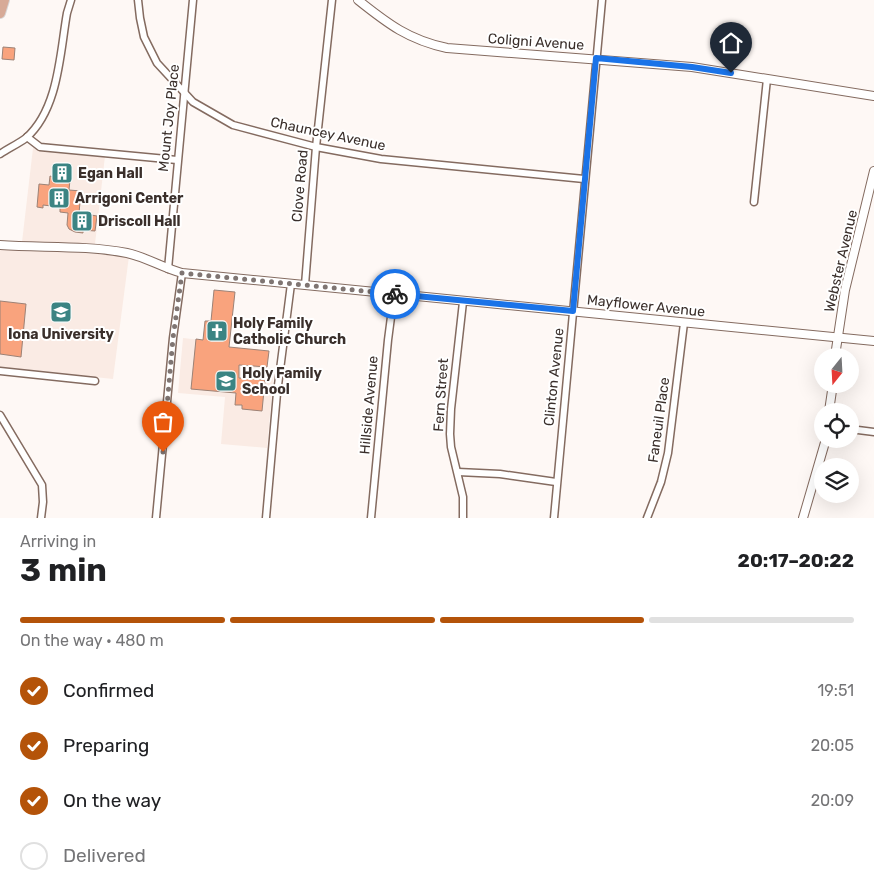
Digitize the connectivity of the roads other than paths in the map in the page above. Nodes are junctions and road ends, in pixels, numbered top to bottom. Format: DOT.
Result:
graph roads {
  1 [pos="4,0"];
  2 [pos="71,0"];
  3 [pos="138,0"];
  4 [pos="193,0"];
  5 [pos="332,0"];
  6 [pos="358,0"];
  7 [pos="602,0"];
  8 [pos="0,13"];
  9 [pos="596,58"];
  10 [pos="767,79"];
  11 [pos="184,92"];
  12 [pos="874,96"];
  13 [pos="27,137"];
  14 [pos="316,147"];
  15 [pos="0,154"];
  16 [pos="177,160"];
  17 [pos="874,171"];
  18 [pos="584,180"];
  19 [pos="754,202"];
  20 [pos="0,245"];
  21 [pos="168,269"];
  22 [pos="182,273"];
  23 [pos="291,284"];
  24 [pos="305,285"];
  25 [pos="394,294"];
  26 [pos="462,302"];
  27 [pos="573,311"];
  28 [pos="684,323"];
  29 [pos="837,337"];
  30 [pos="874,341"];
  31 [pos="836,348"];
  32 [pos="0,371"];
  33 [pos="95,381"];
  34 [pos="0,415"];
  35 [pos="859,430"];
  36 [pos="874,432"];
  37 [pos="823,448"];
  38 [pos="458,472"];
  39 [pos="556,482"];
  40 [pos="41,518"];
  41 [pos="156,518"];
  42 [pos="266,518"];
  43 [pos="371,518"];
  44 [pos="463,518"];
  45 [pos="554,518"];
  46 [pos="647,518"];
  47 [pos="803,518"];
  1 -- 8 [label="main road"];
  2 -- 13 [label="street"];
  3 -- 11 [label="street, Chauncey Avenue"];
  4 -- 11 [label="street, Mount Joy Place"];
  5 -- 14 [label="street, Clove Road"];
  6 -- 9 [label="street, Coligni Avenue"];
  7 -- 9 [label="street, Clinton Avenue"];
  9 -- 10 [label="street, Coligni Avenue"];
  9 -- 18 [label="street, Clinton Avenue"];
  10 -- 12 [label="street, Coligni Avenue"];
  10 -- 19 [label="street"];
  11 -- 14 [label="street, Chauncey Avenue"];
  11 -- 16 [label="street, Mount Joy Place"];
  13 -- 15 [label="street"];
  13 -- 16 [label="street"];
  14 -- 18 [label="street, Chauncey Avenue"];
  14 -- 24 [label="street, Clove Road"];
  16 -- 21 [label="street, Mount Joy Place"];
  17 -- 29 [label="street, Webster Avenue"];
  18 -- 27 [label="street, Clinton Avenue"];
  20 -- 21 [label="street, Mayflower Avenue"];
  21 -- 22 [label="street, Mayflower Avenue"];
  22 -- 23 [label="street, Mayflower Avenue"];
  22 -- 41 [label="street"];
  23 -- 24 [label="street, Mayflower Avenue"];
  23 -- 42 [label="street"];
  24 -- 25 [label="street, Mayflower Avenue"];
  25 -- 26 [label="street, Mayflower Avenue"];
  25 -- 43 [label="street, Hillside Avenue"];
  26 -- 27 [label="street, Mayflower Avenue"];
  26 -- 38 [label="street, Fern Street"];
  27 -- 28 [label="street, Mayflower Avenue"];
  27 -- 39 [label="street, Clinton Avenue"];
  28 -- 29 [label="street, Mayflower Avenue"];
  28 -- 46 [label="street, Faneuil Place"];
  29 -- 30 [label="street, Mayflower Avenue"];
  29 -- 31 [label="street, Webster Avenue"];
  32 -- 33 [label="street"];
  34 -- 40 [label="street"];
  35 -- 36 [label="street"];
  37 -- 47 [label="street"];
  38 -- 39 [label="street"];
  38 -- 44 [label="street, Fern Street"];
  39 -- 45 [label="street, Clinton Avenue"];
}
